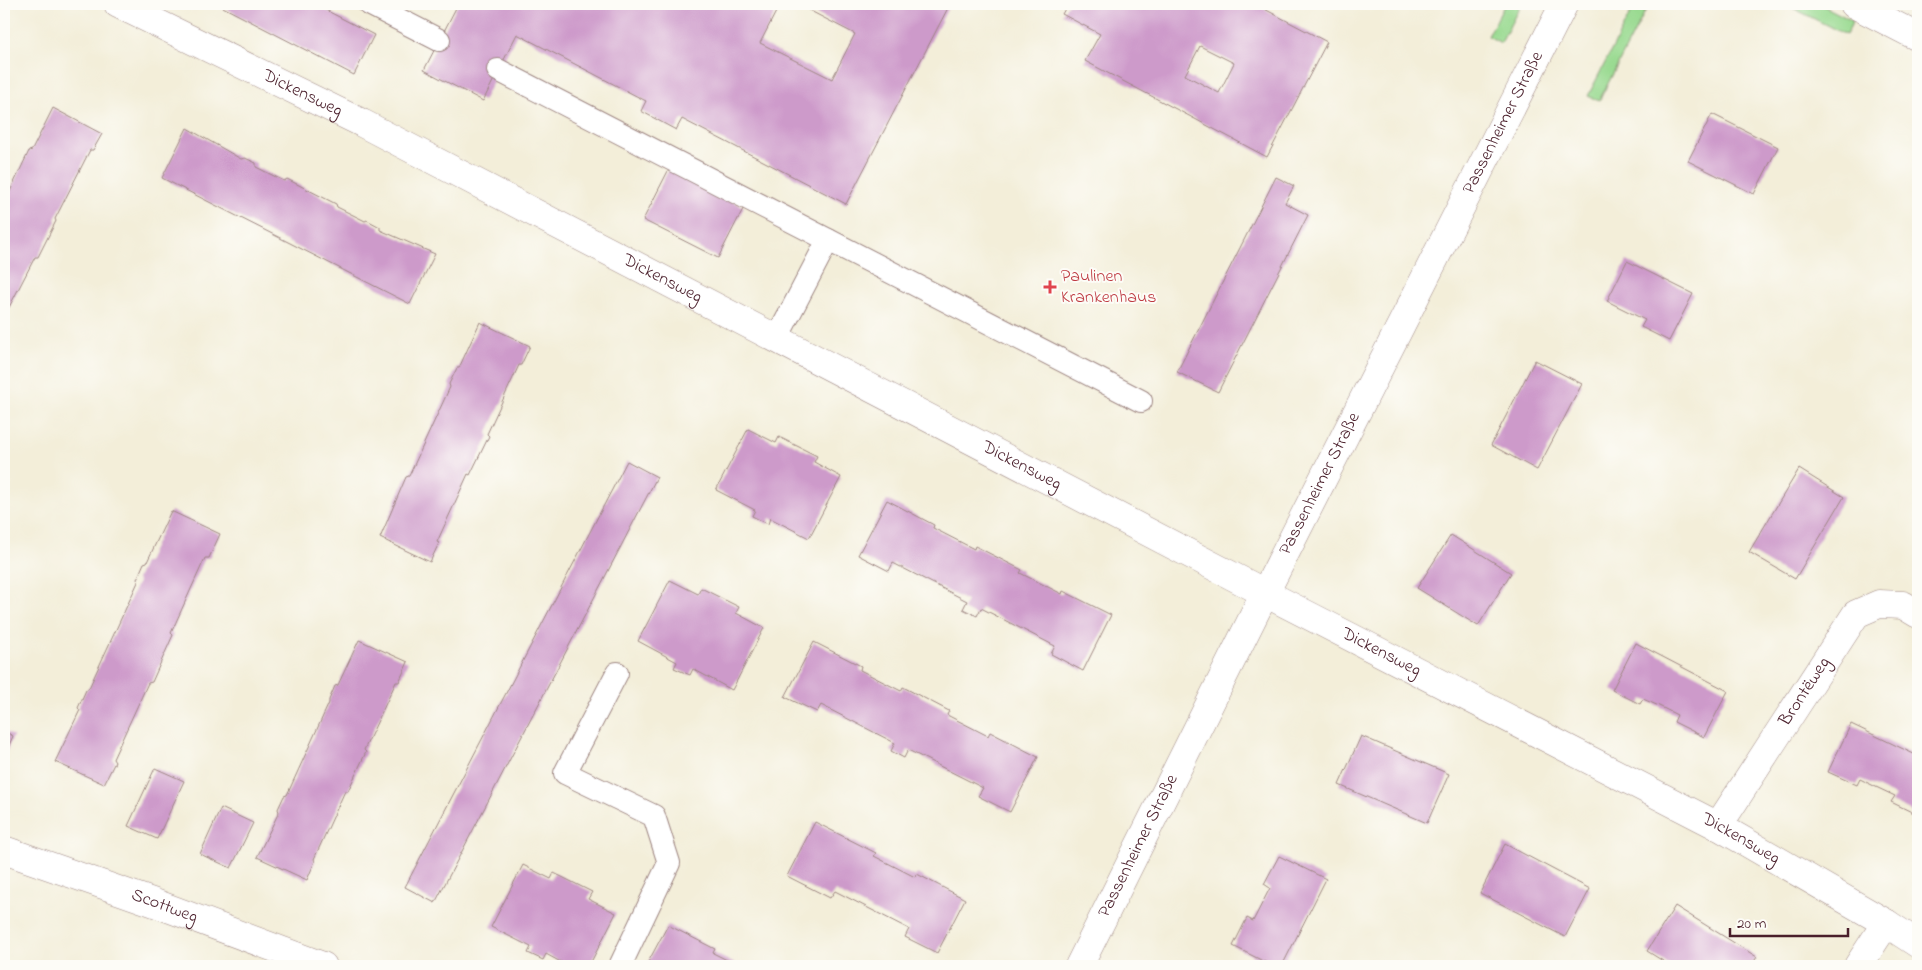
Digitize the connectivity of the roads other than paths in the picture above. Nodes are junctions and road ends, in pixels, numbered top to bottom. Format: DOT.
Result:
graph roads {
  1 [pos="118,4"];
  2 [pos="369,4"];
  3 [pos="1564,4"];
  4 [pos="1854,4"];
  5 [pos="1918,37"];
  6 [pos="439,40"];
  7 [pos="498,70"];
  8 [pos="828,240"];
  9 [pos="777,338"];
  10 [pos="1141,402"];
  11 [pos="1265,592"];
  12 [pos="1918,614"];
  13 [pos="617,673"];
  14 [pos="1718,826"];
  15 [pos="4,850"];
  16 [pos="1886,923"];
  17 [pos="1918,944"];
  18 [pos="324,966"];
  19 [pos="620,966"];
  20 [pos="1079,966"];
  21 [pos="1858,966"];
  1 -- 9 [label="street, Dickensweg"];
  2 -- 6 [label="lane"];
  3 -- 11 [label="street, Passenheimer Straße"];
  4 -- 5 [label="street"];
  7 -- 8 [label="lane"];
  8 -- 9 [label="lane"];
  8 -- 10 [label="lane"];
  9 -- 11 [label="street, Dickensweg"];
  11 -- 14 [label="street, Dickensweg"];
  11 -- 20 [label="street, Passenheimer Straße"];
  12 -- 14 [label="street, Brontëweg"];
  13 -- 19 [label="lane"];
  14 -- 16 [label="street, Dickensweg"];
  15 -- 18 [label="street, Scottweg"];
  16 -- 17 [label="street, Dickensweg"];
  16 -- 21 [label="street"];
}
